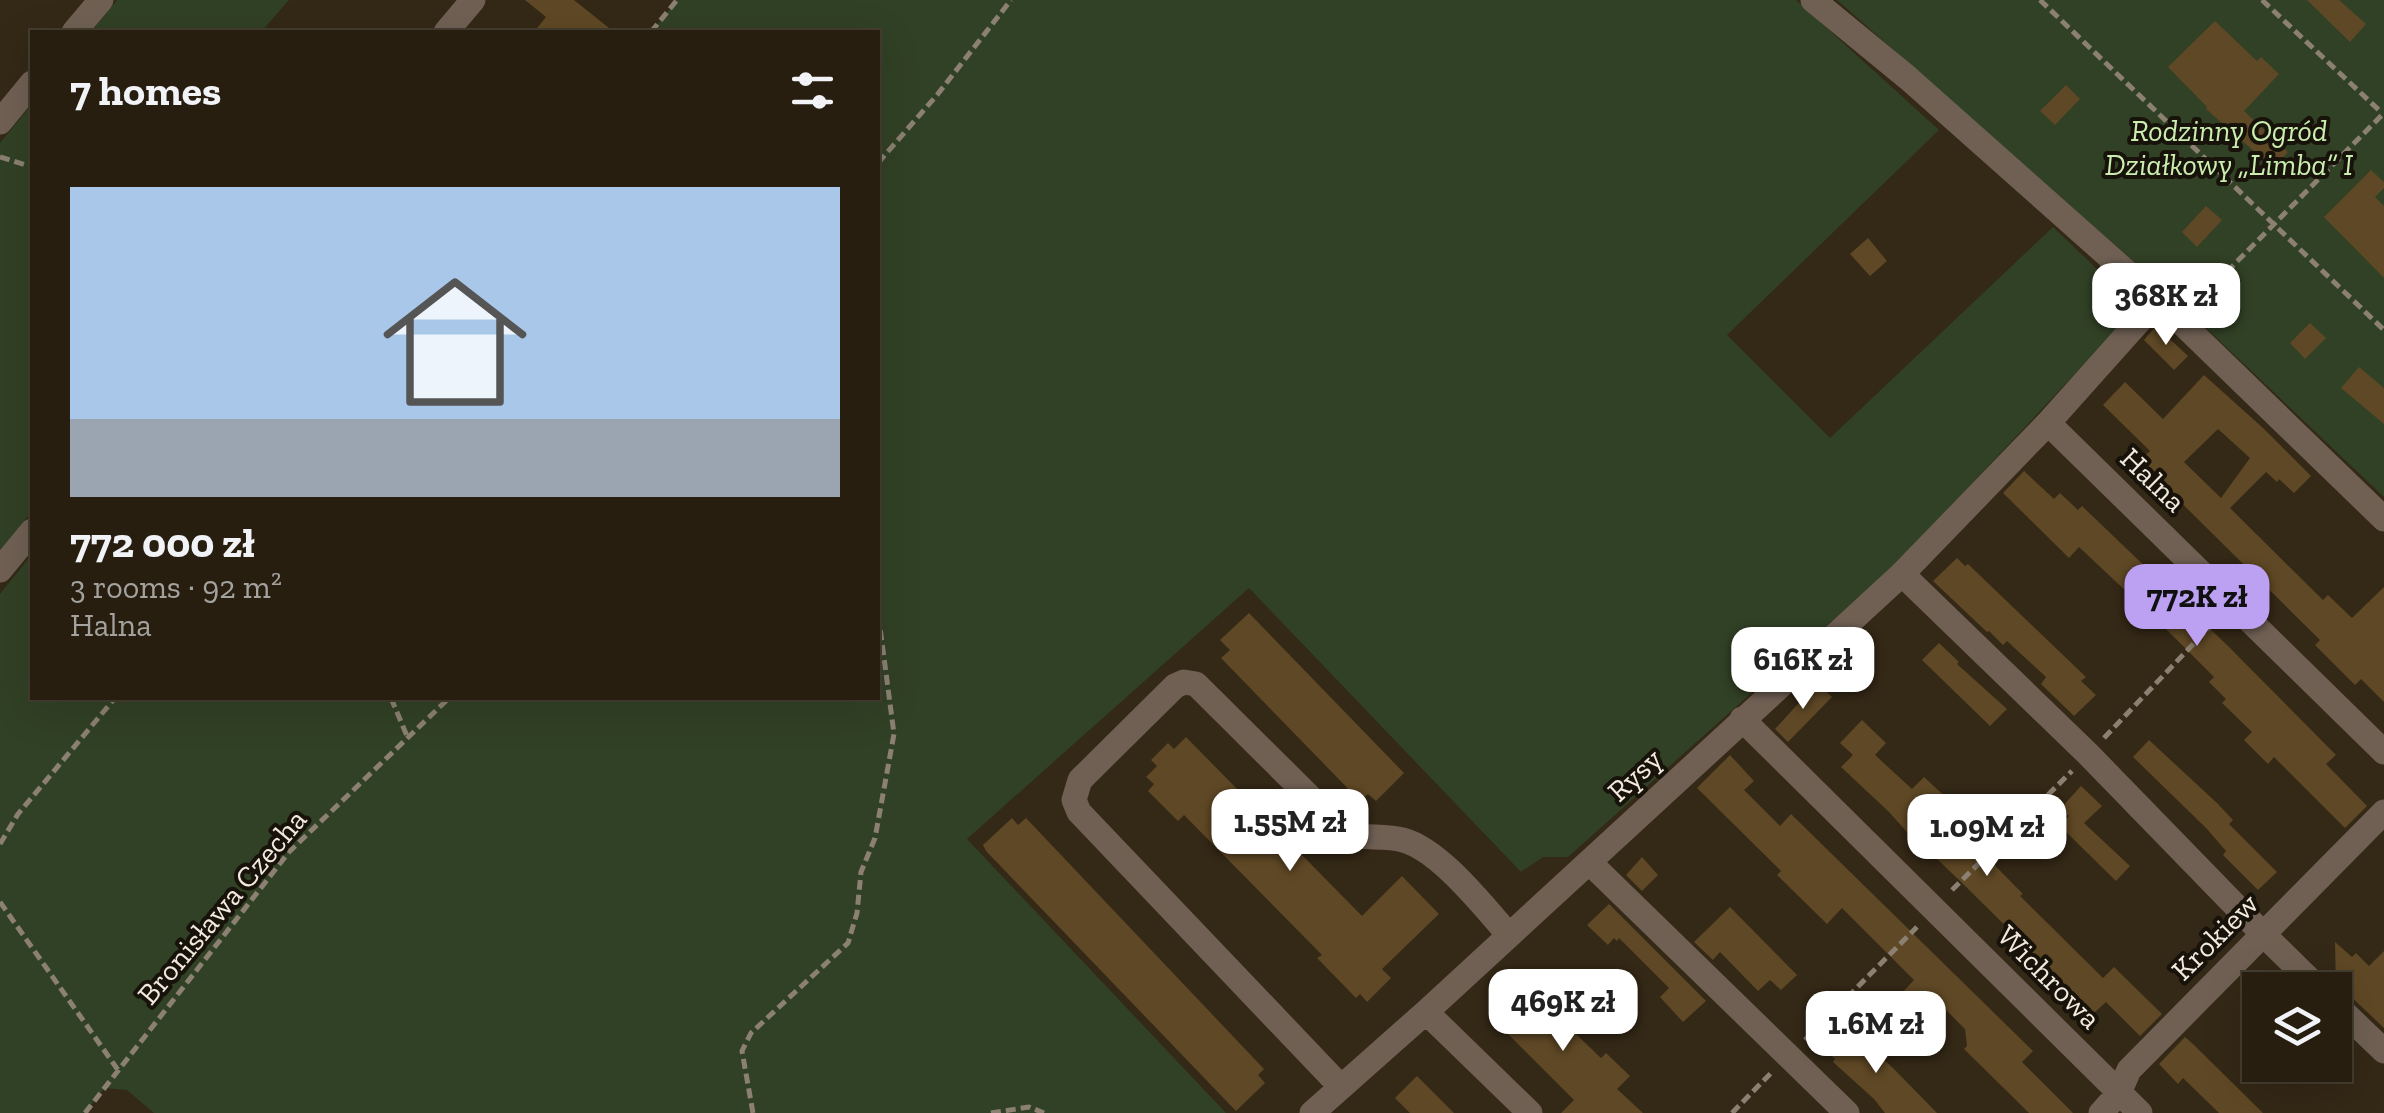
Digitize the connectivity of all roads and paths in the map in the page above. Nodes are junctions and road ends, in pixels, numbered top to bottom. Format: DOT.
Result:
graph roads {
  1 [pos="101,0"];
  2 [pos="473,0"];
  3 [pos="677,0"];
  4 [pos="1011,0"];
  5 [pos="1813,0"];
  6 [pos="2040,0"];
  7 [pos="2262,0"];
  8 [pos="76,30"];
  9 [pos="448,30"];
  10 [pos="653,30"];
  11 [pos="30,85"];
  12 [pos="2383,114"];
  13 [pos="0,122"];
  14 [pos="0,157"];
  15 [pos="880,161"];
  16 [pos="30,166"];
  17 [pos="2274,224"];
  18 [pos="2158,300"];
  19 [pos="2180,321"];
  20 [pos="2384,330"];
  21 [pos="2048,423"];
  22 [pos="2384,518"];
  23 [pos="30,533"];
  24 [pos="0,570"];
  25 [pos="1902,574"];
  26 [pos="2234,602"];
  27 [pos="880,627"];
  28 [pos="113,700"];
  29 [pos="392,700"];
  30 [pos="448,700"];
  31 [pos="1742,719"];
  32 [pos="408,738"];
  33 [pos="2384,752"];
  34 [pos="2088,754"];
  35 [pos="2384,812"];
  36 [pos="0,844"];
  37 [pos="1589,862"];
  38 [pos="0,902"];
  39 [pos="1934,908"];
  40 [pos="2263,934"];
  41 [pos="1509,935"];
  42 [pos="2302,972"];
  43 [pos="1426,1012"];
  44 [pos="2352,1020"];
  45 [pos="2384,1051"];
  46 [pos="1788,1056"];
  47 [pos="118,1070"];
  48 [pos="1341,1087"];
  49 [pos="2120,1093"];
  50 [pos="84,1113"];
  51 [pos="753,1113"];
  52 [pos="991,1113"];
  53 [pos="1044,1113"];
  54 [pos="1312,1113"];
  55 [pos="1530,1113"];
  56 [pos="1732,1113"];
  57 [pos="1847,1113"];
  58 [pos="2101,1113"];
  59 [pos="2140,1113"];
  1 -- 8 [label="street"];
  2 -- 9 [label="street"];
  3 -- 10 [label="path"];
  4 -- 15 [label="path"];
  5 -- 18 [label="street"];
  6 -- 17 [label="path"];
  7 -- 12 [label="path"];
  11 -- 13 [label="street"];
  12 -- 17 [label="path"];
  14 -- 16 [label="path"];
  17 -- 19 [label="path"];
  17 -- 20 [label="path"];
  18 -- 19 [label="street"];
  18 -- 21 [label="street, Rysy"];
  19 -- 22 [label="street"];
  21 -- 25 [label="street, Rysy"];
  21 -- 26 [label="street, Halna"];
  23 -- 24 [label="street"];
  25 -- 31 [label="street, Rysy"];
  25 -- 34 [label="street"];
  26 -- 33 [label="street, Halna"];
  26 -- 34 [label="path"];
  27 -- 51 [label="path"];
  28 -- 36 [label="path"];
  29 -- 32 [label="path"];
  30 -- 32 [label="path, Bronisława Czecha"];
  31 -- 37 [label="street, Rysy"];
  31 -- 39 [label="street, Wichrowa"];
  32 -- 47 [label="path, Bronisława Czecha"];
  34 -- 39 [label="path"];
  34 -- 40 [label="street"];
  35 -- 40 [label="street, Krokiew"];
  37 -- 41 [label="street, Rysy"];
  37 -- 46 [label="street"];
  38 -- 47 [label="path"];
  39 -- 46 [label="path"];
  39 -- 49 [label="street, Wichrowa"];
  40 -- 42 [label="street"];
  40 -- 49 [label="street, Krokiew"];
  41 -- 43 [label="street, Rysy"];
  41 -- 48 [label="street"];
  43 -- 48 [label="street, Rysy"];
  43 -- 55 [label="street"];
  44 -- 45 [label="street"];
  46 -- 56 [label="path"];
  46 -- 57 [label="street"];
  47 -- 50 [label="path, Bronisława Czecha"];
  48 -- 54 [label="street, Rysy"];
  49 -- 58 [label="street, Krokiew"];
  49 -- 59 [label="street, Wichrowa"];
  52 -- 53 [label="path"];
}
